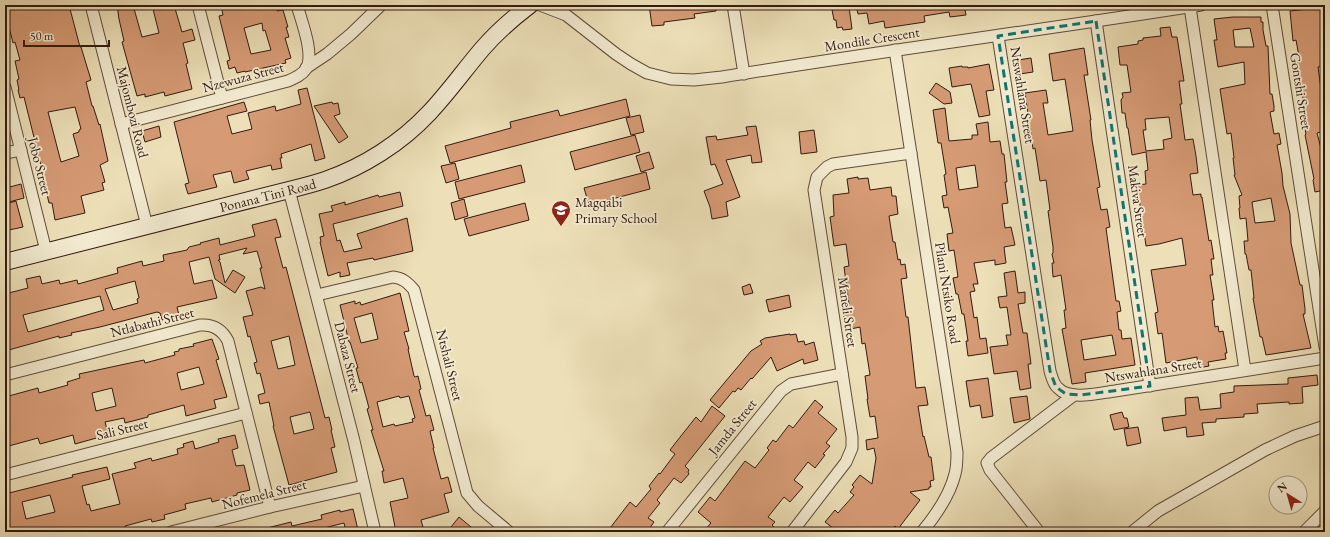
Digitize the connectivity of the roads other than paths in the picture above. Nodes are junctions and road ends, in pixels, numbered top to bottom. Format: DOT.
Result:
graph roads {
  1 [pos="91,5"];
  2 [pos="198,5"];
  3 [pos="297,5"];
  4 [pos="380,5"];
  5 [pos="510,5"];
  6 [pos="530,5"];
  7 [pos="540,5"];
  8 [pos="558,5"];
  9 [pos="734,5"];
  10 [pos="1272,5"];
  11 [pos="1196,6"];
  12 [pos="566,15"];
  13 [pos="1096,21"];
  14 [pos="998,36"];
  15 [pos="484,47"];
  16 [pos="895,50"];
  17 [pos="306,68"];
  18 [pos="744,74"];
  19 [pos="5,87"];
  20 [pos="222,98"];
  21 [pos="121,124"];
  22 [pos="21,150"];
  23 [pos="5,153"];
  24 [pos="911,153"];
  25 [pos="290,190"];
  26 [pos="146,226"];
  27 [pos="46,251"];
  28 [pos="5,262"];
  29 [pos="317,295"];
  30 [pos="1325,347"];
  31 [pos="1325,358"];
  32 [pos="1245,370"];
  33 [pos="842,374"];
  34 [pos="5,375"];
  35 [pos="1150,386"];
  36 [pos="1074,395"];
  37 [pos="246,413"];
  38 [pos="1325,426"];
  39 [pos="5,475"];
  40 [pos="364,486"];
  41 [pos="270,507"];
  42 [pos="1325,511"];
  43 [pos="171,532"];
  44 [pos="375,532"];
  45 [pos="509,532"];
  46 [pos="667,532"];
  47 [pos="792,532"];
  48 [pos="922,532"];
  49 [pos="1039,532"];
  50 [pos="1132,532"];
  51 [pos="1304,532"];
  1 -- 21 [label="street, Majombozi Road"];
  2 -- 20 [label="street"];
  3 -- 17 [label="street"];
  4 -- 17 [label="street, Nzewuza Street"];
  5 -- 15 [label="street, Ponana Tini Road"];
  6 -- 15 [label="street, Ponana Tini Road"];
  7 -- 12 [label="street, Mondile Crescent"];
  8 -- 12 [label="street, Mondile Crescent"];
  9 -- 18 [label="street"];
  10 -- 30 [label="street, Gontshi Street"];
  11 -- 13 [label="street, Mondile Crescent"];
  11 -- 32 [label="street"];
  12 -- 18 [label="street, Mondile Crescent"];
  13 -- 14 [label="street, Mondile Crescent"];
  13 -- 35 [label="street, Makiva Street"];
  14 -- 16 [label="street, Mondile Crescent"];
  14 -- 36 [label="street, Ntswahlana Street"];
  15 -- 25 [label="street, Ponana Tini Road"];
  16 -- 18 [label="street, Mondile Crescent"];
  16 -- 24 [label="street, Pilani Ntsiko Road"];
  17 -- 20 [label="street, Nzewuza Street"];
  19 -- 22 [label="street, Jobo Street"];
  20 -- 21 [label="street, Nzewuza Street"];
  21 -- 26 [label="street, Majombozi Road"];
  22 -- 23 [label="street"];
  22 -- 27 [label="street, Jobo Street"];
  24 -- 33 [label="street, Maneli Street"];
  24 -- 48 [label="street, Pilani Ntsiko Road"];
  25 -- 26 [label="street, Ponana Tini Road"];
  25 -- 29 [label="street, Dabaza Street"];
  26 -- 27 [label="street, Ponana Tini Road"];
  27 -- 28 [label="street, Ponana Tini Road"];
  29 -- 40 [label="street, Dabaza Street"];
  29 -- 45 [label="street, Ntshali Street"];
  31 -- 32 [label="street, Ntswahlana Street"];
  32 -- 35 [label="street, Ntswahlana Street"];
  33 -- 46 [label="street, Jamda Street"];
  33 -- 47 [label="street, Maneli Street"];
  34 -- 37 [label="street, Ntlabathi Street"];
  35 -- 36 [label="street, Ntswahlana Street"];
  36 -- 49 [label="street"];
  37 -- 39 [label="street, Sali Street"];
  37 -- 41 [label="street, Ntlabathi Street"];
  38 -- 50 [label="street"];
  40 -- 41 [label="street, Nofemela Street"];
  40 -- 44 [label="street, Dabaza Street"];
  41 -- 43 [label="street, Nofemela Street"];
  42 -- 51 [label="street"];
}
